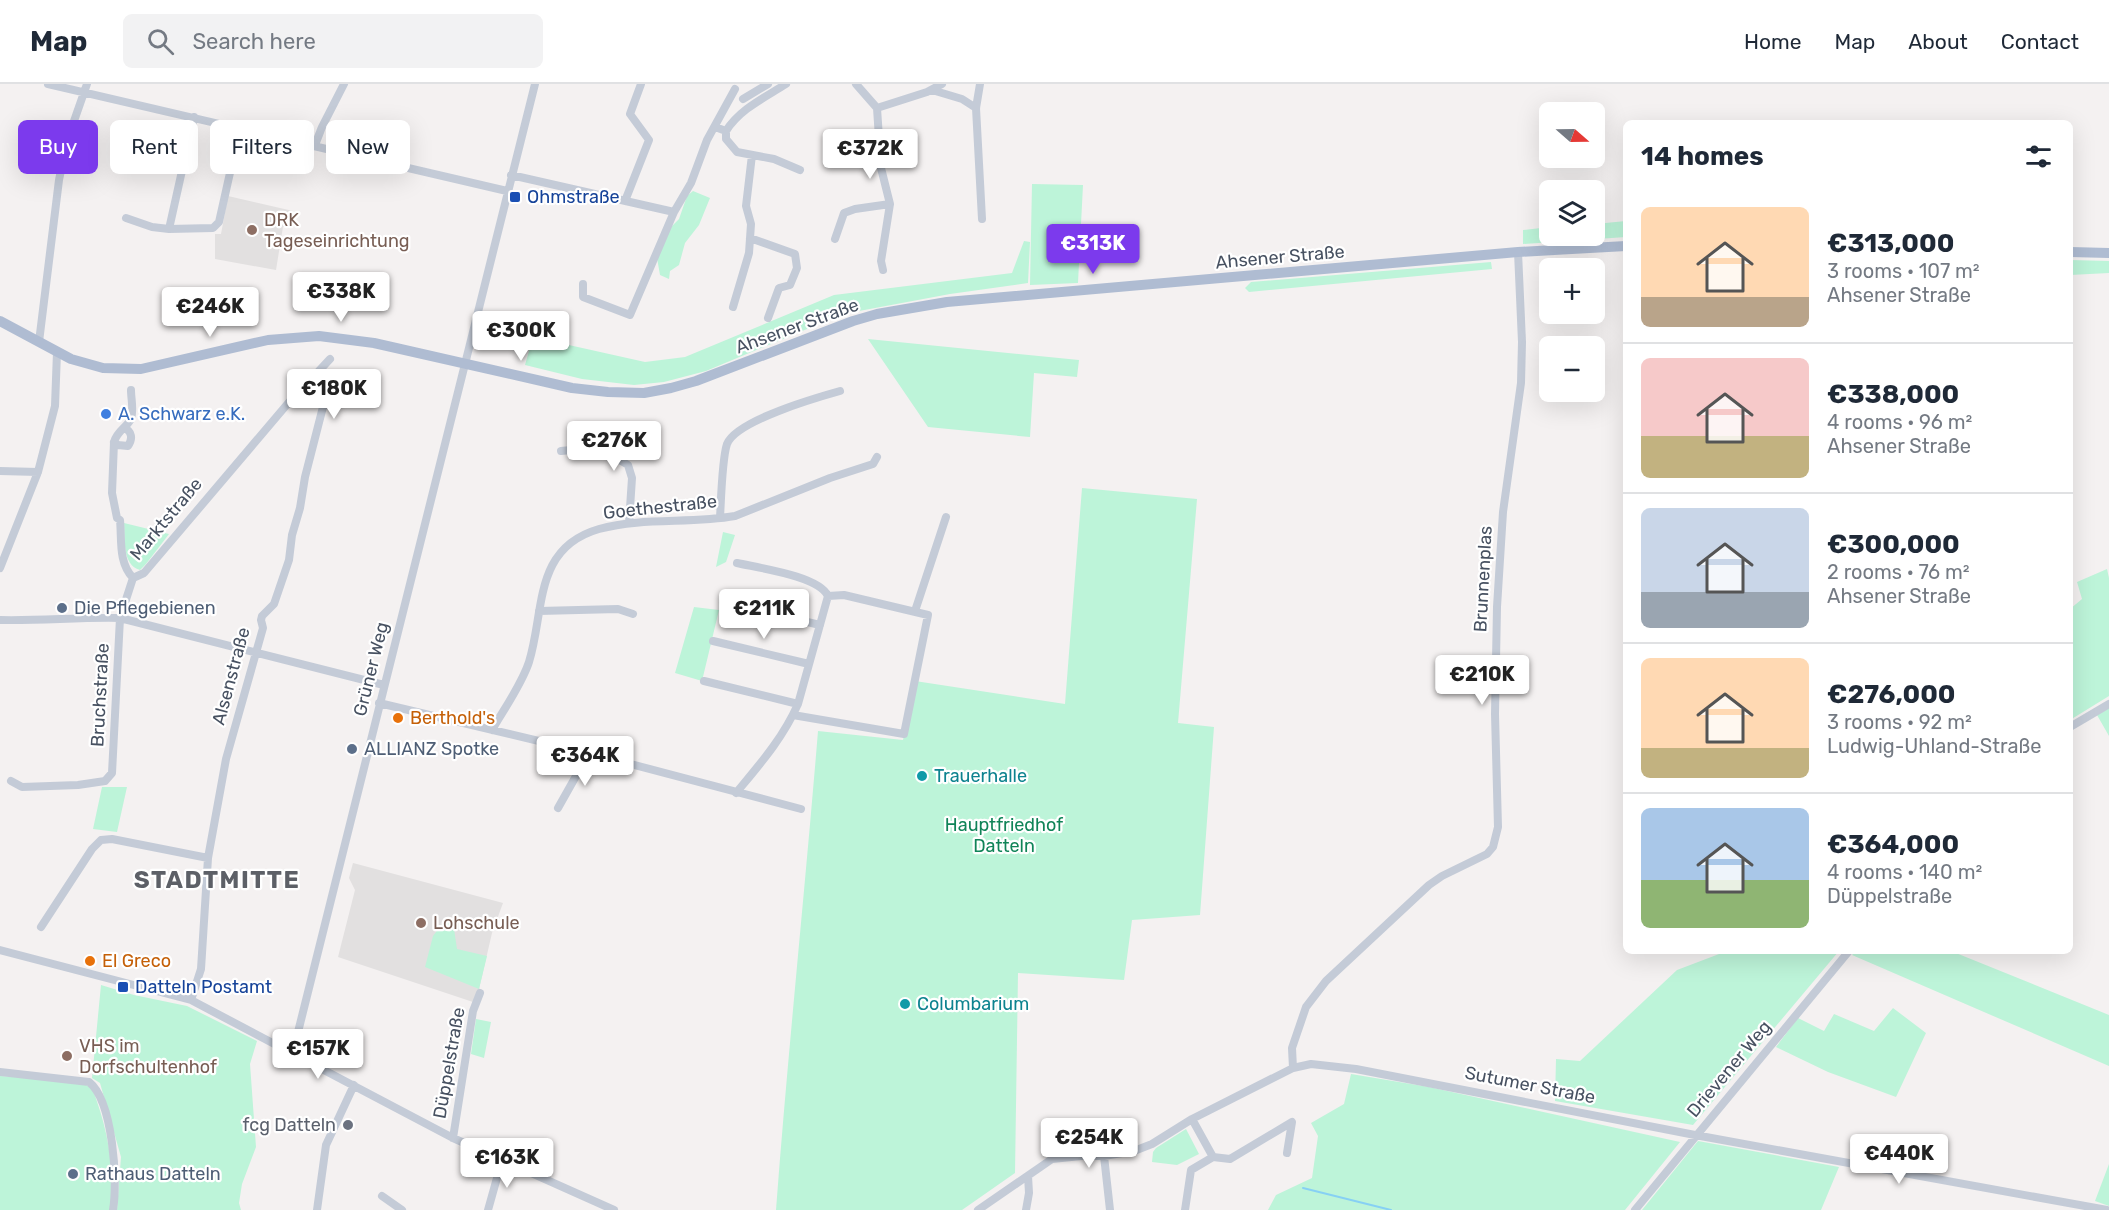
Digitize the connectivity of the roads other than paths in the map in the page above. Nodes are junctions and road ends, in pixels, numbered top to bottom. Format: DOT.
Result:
graph roads {
  1 [pos="48,84"];
  2 [pos="344,84"];
  3 [pos="535,84"];
  4 [pos="641,84"];
  5 [pos="768,84"];
  6 [pos="786,84"];
  7 [pos="856,84"];
  8 [pos="942,84"];
  9 [pos="980,84"];
  10 [pos="734,86"];
  11 [pos="86,88"];
  12 [pos="932,90"];
  13 [pos="743,99"];
  14 [pos="748,108"];
  15 [pos="877,108"];
  16 [pos="976,108"];
  17 [pos="194,117"];
  18 [pos="210,121"];
  19 [pos="715,127"];
  20 [pos="726,131"];
  21 [pos="315,145"];
  22 [pos="752,155"];
  23 [pos="800,170"];
  24 [pos="230,174"];
  25 [pos="511,175"];
  26 [pos="507,191"];
  27 [pos="625,201"];
  28 [pos="890,204"];
  29 [pos="674,212"];
  30 [pos="126,218"];
  31 [pos="982,219"];
  32 [pos="169,229"];
  33 [pos="750,238"];
  34 [pos="835,239"];
  35 [pos="1623,246"];
  36 [pos="1518,252"];
  37 [pos="2073,252"];
  38 [pos="2109,253"];
  39 [pos="884,270"];
  40 [pos="584,284"];
  41 [pos="733,307"];
  42 [pos="768,318"];
  43 [pos="0,321"];
  44 [pos="39,342"];
  45 [pos="57,352"];
  46 [pos="330,359"];
  47 [pos="465,365"];
  48 [pos="305,384"];
  49 [pos="131,390"];
  50 [pos="840,391"];
  51 [pos="124,428"];
  52 [pos="114,442"];
  53 [pos="561,451"];
  54 [pos="877,457"];
  55 [pos="0,471"];
  56 [pos="38,472"];
  57 [pos="946,517"];
  58 [pos="720,518"];
  59 [pos="629,523"];
  60 [pos="737,563"];
  61 [pos="0,568"];
  62 [pos="133,578"];
  63 [pos="828,596"];
  64 [pos="723,602"];
  65 [pos="539,611"];
  66 [pos="915,611"];
  67 [pos="633,614"];
  68 [pos="120,618"];
  69 [pos="0,620"];
  70 [pos="819,625"];
  71 [pos="713,641"];
  72 [pos="256,652"];
  73 [pos="809,664"];
  74 [pos="704,681"];
  75 [pos="384,685"];
  76 [pos="379,703"];
  77 [pos="798,704"];
  78 [pos="2109,704"];
  79 [pos="793,715"];
  80 [pos="2073,725"];
  81 [pos="492,730"];
  82 [pos="589,753"];
  83 [pos="11,780"];
  84 [pos="736,793"];
  85 [pos="558,808"];
  86 [pos="801,809"];
  87 [pos="208,858"];
  88 [pos="40,927"];
  89 [pos="0,950"];
  90 [pos="1846,954"];
  91 [pos="480,993"];
  92 [pos="191,1000"];
  93 [pos="293,1052"];
  94 [pos="1293,1068"];
  95 [pos="0,1072"];
  96 [pos="354,1085"];
  97 [pos="1192,1119"];
  98 [pos="1695,1135"];
  99 [pos="453,1138"];
  100 [pos="1287,1153"];
  101 [pos="1104,1156"];
  102 [pos="1213,1157"];
  103 [pos="502,1160"];
  104 [pos="1028,1176"];
  105 [pos="382,1196"];
  106 [pos="598,1206"];
  107 [pos="113,1210"];
  108 [pos="317,1210"];
  109 [pos="402,1210"];
  110 [pos="488,1210"];
  111 [pos="614,1210"];
  112 [pos="978,1210"];
  113 [pos="1026,1210"];
  114 [pos="1110,1210"];
  115 [pos="1185,1210"];
  116 [pos="1635,1210"];
  117 [pos="2107,1210"];
  1 -- 11 [label="street"];
  2 -- 21 [label="street"];
  3 -- 25 [label="street, Grüner Weg"];
  4 -- 27 [label="street"];
  5 -- 13 [label="street"];
  6 -- 14 [label="street"];
  7 -- 15 [label="street"];
  8 -- 12 [label="street"];
  9 -- 16 [label="street"];
  10 -- 13 [label="street"];
  10 -- 19 [label="street"];
  11 -- 17 [label="street"];
  11 -- 44 [label="street"];
  12 -- 15 [label="street"];
  12 -- 16 [label="street"];
  13 -- 14 [label="street"];
  14 -- 20 [label="street"];
  15 -- 28 [label="street"];
  16 -- 31 [label="street"];
  17 -- 18 [label="street"];
  17 -- 32 [label="street"];
  19 -- 20 [label="street"];
  19 -- 29 [label="street"];
  20 -- 22 [label="street"];
  21 -- 26 [label="street"];
  22 -- 23 [label="street"];
  22 -- 33 [label="street"];
  24 -- 32 [label="street"];
  25 -- 26 [label="street, Grüner Weg"];
  25 -- 27 [label="street"];
  26 -- 47 [label="street, Grüner Weg"];
  27 -- 29 [label="street"];
  28 -- 34 [label="street"];
  28 -- 39 [label="street"];
  29 -- 40 [label="street"];
  30 -- 32 [label="street"];
  33 -- 41 [label="street"];
  33 -- 42 [label="street"];
  35 -- 36 [label="main road, Ahsener Straße"];
  36 -- 47 [label="main road, Ahsener Straße"];
  36 -- 94 [label="street, Brunnenplas"];
  37 -- 38 [label="main road"];
  43 -- 44 [label="main road, Ahsener Straße"];
  44 -- 45 [label="main road, Ahsener Straße"];
  45 -- 47 [label="main road, Ahsener Straße"];
  45 -- 56 [label="street"];
  46 -- 48 [label="street, Marktstraße"];
  47 -- 75 [label="street, Grüner Weg"];
  48 -- 62 [label="street, Marktstraße"];
  48 -- 72 [label="street, Alsenstraße"];
  49 -- 51 [label="street"];
  50 -- 58 [label="street"];
  51 -- 52 [label="street"];
  51 -- 52 [label="street"];
  52 -- 62 [label="street"];
  53 -- 59 [label="street"];
  54 -- 58 [label="street, Goethestraße"];
  55 -- 56 [label="street"];
  56 -- 61 [label="street"];
  57 -- 66 [label="street"];
  58 -- 59 [label="street, Goethestraße"];
  59 -- 65 [label="street, Goethestraße"];
  60 -- 63 [label="street"];
  62 -- 68 [label="street, Marktstraße"];
  63 -- 66 [label="street"];
  63 -- 70 [label="street"];
  64 -- 70 [label="street"];
  65 -- 67 [label="street"];
  65 -- 81 [label="street, Goethestraße"];
  66 -- 79 [label="street"];
  68 -- 69 [label="street"];
  68 -- 72 [label="street"];
  68 -- 83 [label="street, Bruchstraße"];
  70 -- 73 [label="street"];
  71 -- 73 [label="street"];
  72 -- 75 [label="street"];
  72 -- 87 [label="street, Alsenstraße"];
  73 -- 77 [label="street"];
  74 -- 77 [label="street"];
  75 -- 76 [label="street, Grüner Weg"];
  76 -- 81 [label="street"];
  76 -- 93 [label="street, Grüner Weg"];
  77 -- 79 [label="street"];
  78 -- 80 [label="street"];
  79 -- 84 [label="street"];
  81 -- 82 [label="street"];
  82 -- 84 [label="street"];
  82 -- 85 [label="street"];
  84 -- 86 [label="street"];
  87 -- 88 [label="street"];
  87 -- 92 [label="street, Alsenstraße"];
  89 -- 92 [label="street"];
  90 -- 98 [label="street, Drievener Weg"];
  91 -- 99 [label="street, Düppelstraße"];
  92 -- 93 [label="street"];
  93 -- 96 [label="street"];
  94 -- 97 [label="street, Sutumer Straße"];
  94 -- 98 [label="street, Sutumer Straße"];
  95 -- 107 [label="street"];
  96 -- 99 [label="street"];
  96 -- 108 [label="street"];
  97 -- 101 [label="street, Sutumer Straße"];
  97 -- 102 [label="street"];
  98 -- 116 [label="street, Drievener Weg"];
  98 -- 117 [label="street, Sutumer Straße"];
  99 -- 103 [label="street"];
  100 -- 102 [label="street"];
  101 -- 104 [label="street, Sutumer Straße"];
  101 -- 114 [label="street"];
  102 -- 115 [label="street"];
  103 -- 106 [label="street"];
  103 -- 110 [label="street"];
  104 -- 112 [label="street, Sutumer Straße"];
  104 -- 113 [label="street"];
  105 -- 109 [label="street"];
  106 -- 111 [label="street"];
}
